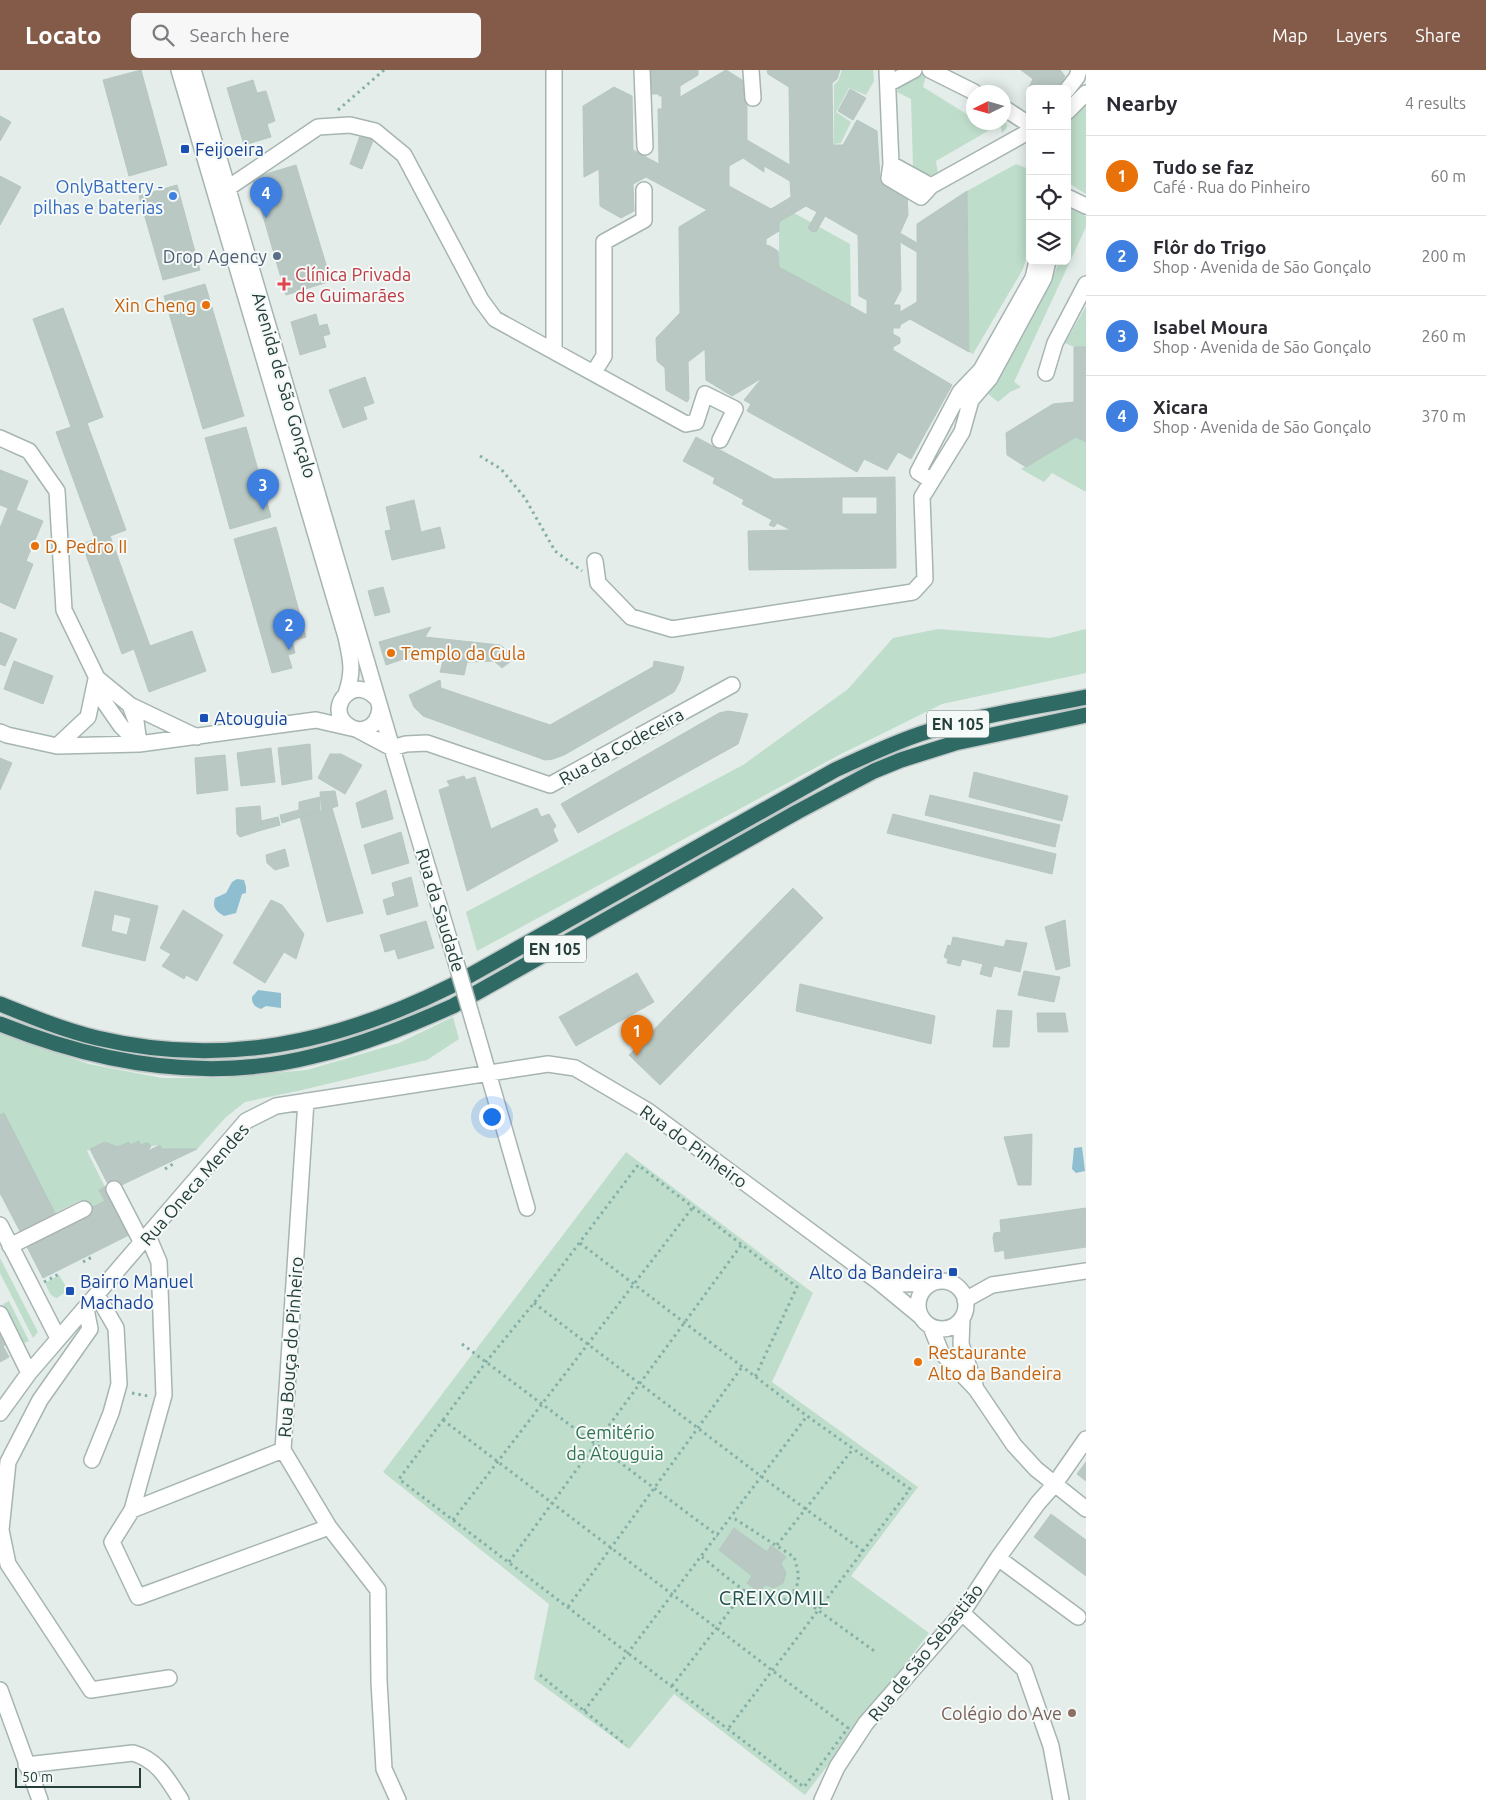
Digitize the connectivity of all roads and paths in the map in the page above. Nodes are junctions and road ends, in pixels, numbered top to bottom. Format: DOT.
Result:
graph roads {
  1 [pos="179,70"];
  2 [pos="193,70"];
  3 [pos="384,70"];
  4 [pos="554,70"];
  5 [pos="642,70"];
  6 [pos="751,70"];
  7 [pos="914,70"];
  8 [pos="930,70"];
  9 [pos="1079,70"];
  10 [pos="888,77"];
  11 [pos="1070,85"];
  12 [pos="966,88"];
  13 [pos="1086,93"];
  14 [pos="753,98"];
  15 [pos="1071,108"];
  16 [pos="1011,113"];
  17 [pos="1026,122"];
  18 [pos="318,127"];
  19 [pos="1026,133"];
  20 [pos="645,147"];
  21 [pos="228,188"];
  22 [pos="644,190"];
  23 [pos="1071,198"];
  24 [pos="1086,206"];
  25 [pos="1036,265"];
  26 [pos="1047,265"];
  27 [pos="1086,284"];
  28 [pos="554,350"];
  29 [pos="594,372"];
  30 [pos="1046,374"];
  31 [pos="965,396"];
  32 [pos="0,438"];
  33 [pos="720,440"];
  34 [pos="480,456"];
  35 [pos="932,481"];
  36 [pos="594,561"];
  37 [pos="598,583"];
  38 [pos="97,678"];
  39 [pos="732,685"];
  40 [pos="344,697"];
  41 [pos="1086,697"];
  42 [pos="130,704"];
  43 [pos="379,704"];
  44 [pos="1086,715"];
  45 [pos="316,720"];
  46 [pos="355,729"];
  47 [pos="0,732"];
  48 [pos="197,737"];
  49 [pos="139,744"];
  50 [pos="57,746"];
  51 [pos="392,748"];
  52 [pos="0,1004"];
  53 [pos="0,1024"];
  54 [pos="488,1072"];
  55 [pos="306,1102"];
  56 [pos="173,1164"];
  57 [pos="165,1168"];
  58 [pos="114,1189"];
  59 [pos="693,1207"];
  60 [pos="526,1208"];
  61 [pos="84,1209"];
  62 [pos="0,1225"];
  63 [pos="145,1240"];
  64 [pos="580,1242"];
  65 [pos="742,1244"];
  66 [pos="10,1246"];
  67 [pos="92,1257"];
  68 [pos="82,1262"];
  69 [pos="1086,1271"];
  70 [pos="61,1273"];
  71 [pos="43,1282"];
  72 [pos="879,1282"];
  73 [pos="932,1283"];
  74 [pos="634,1284"];
  75 [pos="97,1295"];
  76 [pos="965,1300"];
  77 [pos="534,1303"];
  78 [pos="86,1309"];
  79 [pos="0,1314"];
  80 [pos="919,1315"];
  81 [pos="962,1318"];
  82 [pos="684,1323"];
  83 [pos="931,1327"];
  84 [pos="58,1338"];
  85 [pos="462,1344"];
  86 [pos="588,1344"];
  87 [pos="486,1362"];
  88 [pos="742,1367"];
  89 [pos="29,1373"];
  90 [pos="755,1377"];
  91 [pos="640,1384"];
  92 [pos="976,1389"];
  93 [pos="542,1404"];
  94 [pos="0,1413"];
  95 [pos="807,1416"];
  96 [pos="443,1420"];
  97 [pos="698,1428"];
  98 [pos="1086,1439"];
  99 [pos="596,1444"];
  100 [pos="854,1449"];
  101 [pos="283,1450"];
  102 [pos="92,1460"];
  103 [pos="498,1462"];
  104 [pos="762,1477"];
  105 [pos="1054,1485"];
  106 [pos="654,1488"];
  107 [pos="552,1503"];
  108 [pos="806,1509"];
  109 [pos="1086,1509"];
  110 [pos="132,1510"];
  111 [pos="732,1517"];
  112 [pos="453,1520"];
  113 [pos="329,1528"];
  114 [pos="718,1536"];
  115 [pos="776,1545"];
  116 [pos="611,1547"];
  117 [pos="863,1551"];
  118 [pos="702,1557"];
  119 [pos="998,1558"];
  120 [pos="509,1562"];
  121 [pos="745,1591"];
  122 [pos="793,1592"];
  123 [pos="673,1595"];
  124 [pos="568,1607"];
  125 [pos="818,1611"];
  126 [pos="962,1613"];
  127 [pos="1078,1617"];
  128 [pos="717,1628"];
  129 [pos="629,1653"];
  130 [pos="877,1653"];
  131 [pos="773,1671"];
  132 [pos="540,1676"];
  133 [pos="169,1678"];
  134 [pos="672,1686"];
  135 [pos="0,1690"];
  136 [pos="584,1712"];
  137 [pos="728,1729"];
  138 [pos="626,1745"];
  139 [pos="26,1764"];
  140 [pos="40,1800"];
  141 [pos="181,1800"];
  142 [pos="398,1800"];
  143 [pos="822,1800"];
  144 [pos="1061,1800"];
  1 -- 40 [label="street, Avenida de São Gonçalo"];
  2 -- 21 [label="street, Avenida de São Gonçalo"];
  3 -- 18 [label="path"];
  4 -- 28 [label="street"];
  5 -- 20 [label="street"];
  6 -- 14 [label="street"];
  7 -- 10 [label="street"];
  8 -- 12 [label="street"];
  9 -- 11 [label="street"];
  10 -- 19 [label="street"];
  13 -- 15 [label="street"];
  16 -- 17 [label="street"];
  18 -- 21 [label="street"];
  18 -- 28 [label="street"];
  21 -- 43 [label="street, Avenida de São Gonçalo"];
  22 -- 29 [label="street"];
  23 -- 24 [label="street"];
  25 -- 31 [label="street"];
  26 -- 31 [label="street"];
  27 -- 30 [label="street"];
  28 -- 29 [label="street"];
  29 -- 33 [label="street"];
  31 -- 35 [label="street"];
  31 -- 35 [label="street"];
  32 -- 38 [label="street"];
  34 -- 37 [label="path"];
  35 -- 37 [label="street"];
  36 -- 37 [label="street"];
  38 -- 42 [label="street"];
  38 -- 49 [label="street"];
  38 -- 50 [label="street"];
  39 -- 51 [label="street, Rua da Codeceira"];
  40 -- 43 [label="street"];
  40 -- 45 [label="street"];
  40 -- 46 [label="street"];
  41 -- 52 [label="highway, EN 105"];
  42 -- 48 [label="street"];
  42 -- 49 [label="street"];
  43 -- 46 [label="street"];
  43 -- 51 [label="street, Rua da Saudade"];
  44 -- 53 [label="highway, EN 105"];
  45 -- 46 [label="street"];
  45 -- 48 [label="street"];
  46 -- 51 [label="street"];
  47 -- 50 [label="street"];
  48 -- 49 [label="street"];
  49 -- 50 [label="street"];
  51 -- 54 [label="street, Rua da Saudade, bridge"];
  54 -- 55 [label="street, Rua Oneca Mendes"];
  54 -- 60 [label="street, Rua da Saudade"];
  54 -- 72 [label="street, Rua do Pinheiro"];
  55 -- 63 [label="street, Rua Oneca Mendes"];
  55 -- 101 [label="street, Rua Bouça do Pinheiro"];
  56 -- 57 [label="path"];
  58 -- 63 [label="street"];
  59 -- 64 [label="path"];
  59 -- 65 [label="path"];
  59 -- 74 [label="path"];
  61 -- 66 [label="street"];
  62 -- 66 [label="street"];
  63 -- 75 [label="street, Rua Oneca Mendes"];
  63 -- 110 [label="street"];
  64 -- 74 [label="path"];
  64 -- 77 [label="path"];
  65 -- 82 [label="path"];
  65 -- 90 [label="path"];
  66 -- 84 [label="street"];
  67 -- 68 [label="path"];
  69 -- 76 [label="street"];
  70 -- 71 [label="path"];
  72 -- 73 [label="street"];
  72 -- 80 [label="street, Rua do Pinheiro"];
  73 -- 76 [label="street"];
  73 -- 80 [label="street"];
  74 -- 82 [label="path"];
  74 -- 86 [label="path"];
  75 -- 78 [label="street, Rua Oneca Mendes"];
  75 -- 102 [label="street"];
  76 -- 81 [label="street"];
  77 -- 86 [label="path"];
  77 -- 87 [label="path"];
  78 -- 84 [label="street, Rua Oneca Mendes"];
  78 -- 133 [label="street"];
  79 -- 89 [label="street"];
  80 -- 83 [label="street"];
  81 -- 83 [label="street"];
  81 -- 92 [label="street"];
  82 -- 88 [label="path"];
  82 -- 91 [label="path"];
  83 -- 92 [label="street"];
  84 -- 89 [label="street, Rua Oneca Mendes"];
  85 -- 87 [label="path"];
  86 -- 91 [label="path"];
  86 -- 93 [label="path"];
  87 -- 93 [label="path"];
  87 -- 96 [label="path"];
  88 -- 90 [label="path"];
  88 -- 97 [label="path"];
  89 -- 94 [label="street, Rua Oneca Mendes"];
  90 -- 95 [label="path"];
  91 -- 97 [label="path"];
  91 -- 99 [label="path"];
  92 -- 105 [label="street"];
  93 -- 99 [label="path"];
  93 -- 103 [label="path"];
  95 -- 100 [label="path"];
  95 -- 104 [label="path"];
  96 -- 103 [label="path"];
  96 -- 112 [label="path"];
  97 -- 104 [label="path"];
  97 -- 106 [label="path"];
  98 -- 105 [label="street, Rua de São Sebastião"];
  99 -- 106 [label="path"];
  99 -- 107 [label="path"];
  100 -- 108 [label="path"];
  100 -- 117 [label="path"];
  101 -- 110 [label="street"];
  101 -- 113 [label="street, Rua Bouça do Pinheiro"];
  103 -- 107 [label="path"];
  103 -- 112 [label="path"];
  104 -- 108 [label="path"];
  104 -- 111 [label="path"];
  105 -- 109 [label="street"];
  105 -- 119 [label="street, Rua de São Sebastião"];
  106 -- 114 [label="path"];
  106 -- 116 [label="path"];
  107 -- 116 [label="path"];
  107 -- 120 [label="path"];
  108 -- 115 [label="path"];
  108 -- 117 [label="path"];
  110 -- 113 [label="street"];
  111 -- 114 [label="path"];
  111 -- 115 [label="path"];
  112 -- 120 [label="path"];
  113 -- 142 [label="street, Rua Bouça do Pinheiro"];
  114 -- 118 [label="path"];
  115 -- 122 [label="path"];
  116 -- 123 [label="path"];
  116 -- 124 [label="path"];
  117 -- 125 [label="path"];
  118 -- 121 [label="path"];
  118 -- 123 [label="path"];
  119 -- 126 [label="street, Rua de São Sebastião"];
  119 -- 127 [label="street"];
  120 -- 124 [label="path"];
  121 -- 122 [label="path"];
  121 -- 128 [label="path"];
  122 -- 125 [label="path"];
  123 -- 128 [label="path"];
  123 -- 129 [label="path"];
  124 -- 129 [label="path"];
  125 -- 130 [label="path"];
  125 -- 131 [label="path"];
  126 -- 143 [label="street, Rua de São Sebastião"];
  126 -- 144 [label="street"];
  128 -- 131 [label="path"];
  128 -- 134 [label="path"];
  129 -- 134 [label="path"];
  129 -- 136 [label="path"];
  131 -- 137 [label="path"];
  131 -- 137 [label="path"];
  132 -- 136 [label="path"];
  134 -- 137 [label="path"];
  135 -- 139 [label="street"];
  136 -- 138 [label="path"];
  139 -- 140 [label="street"];
  139 -- 141 [label="street"];
}
